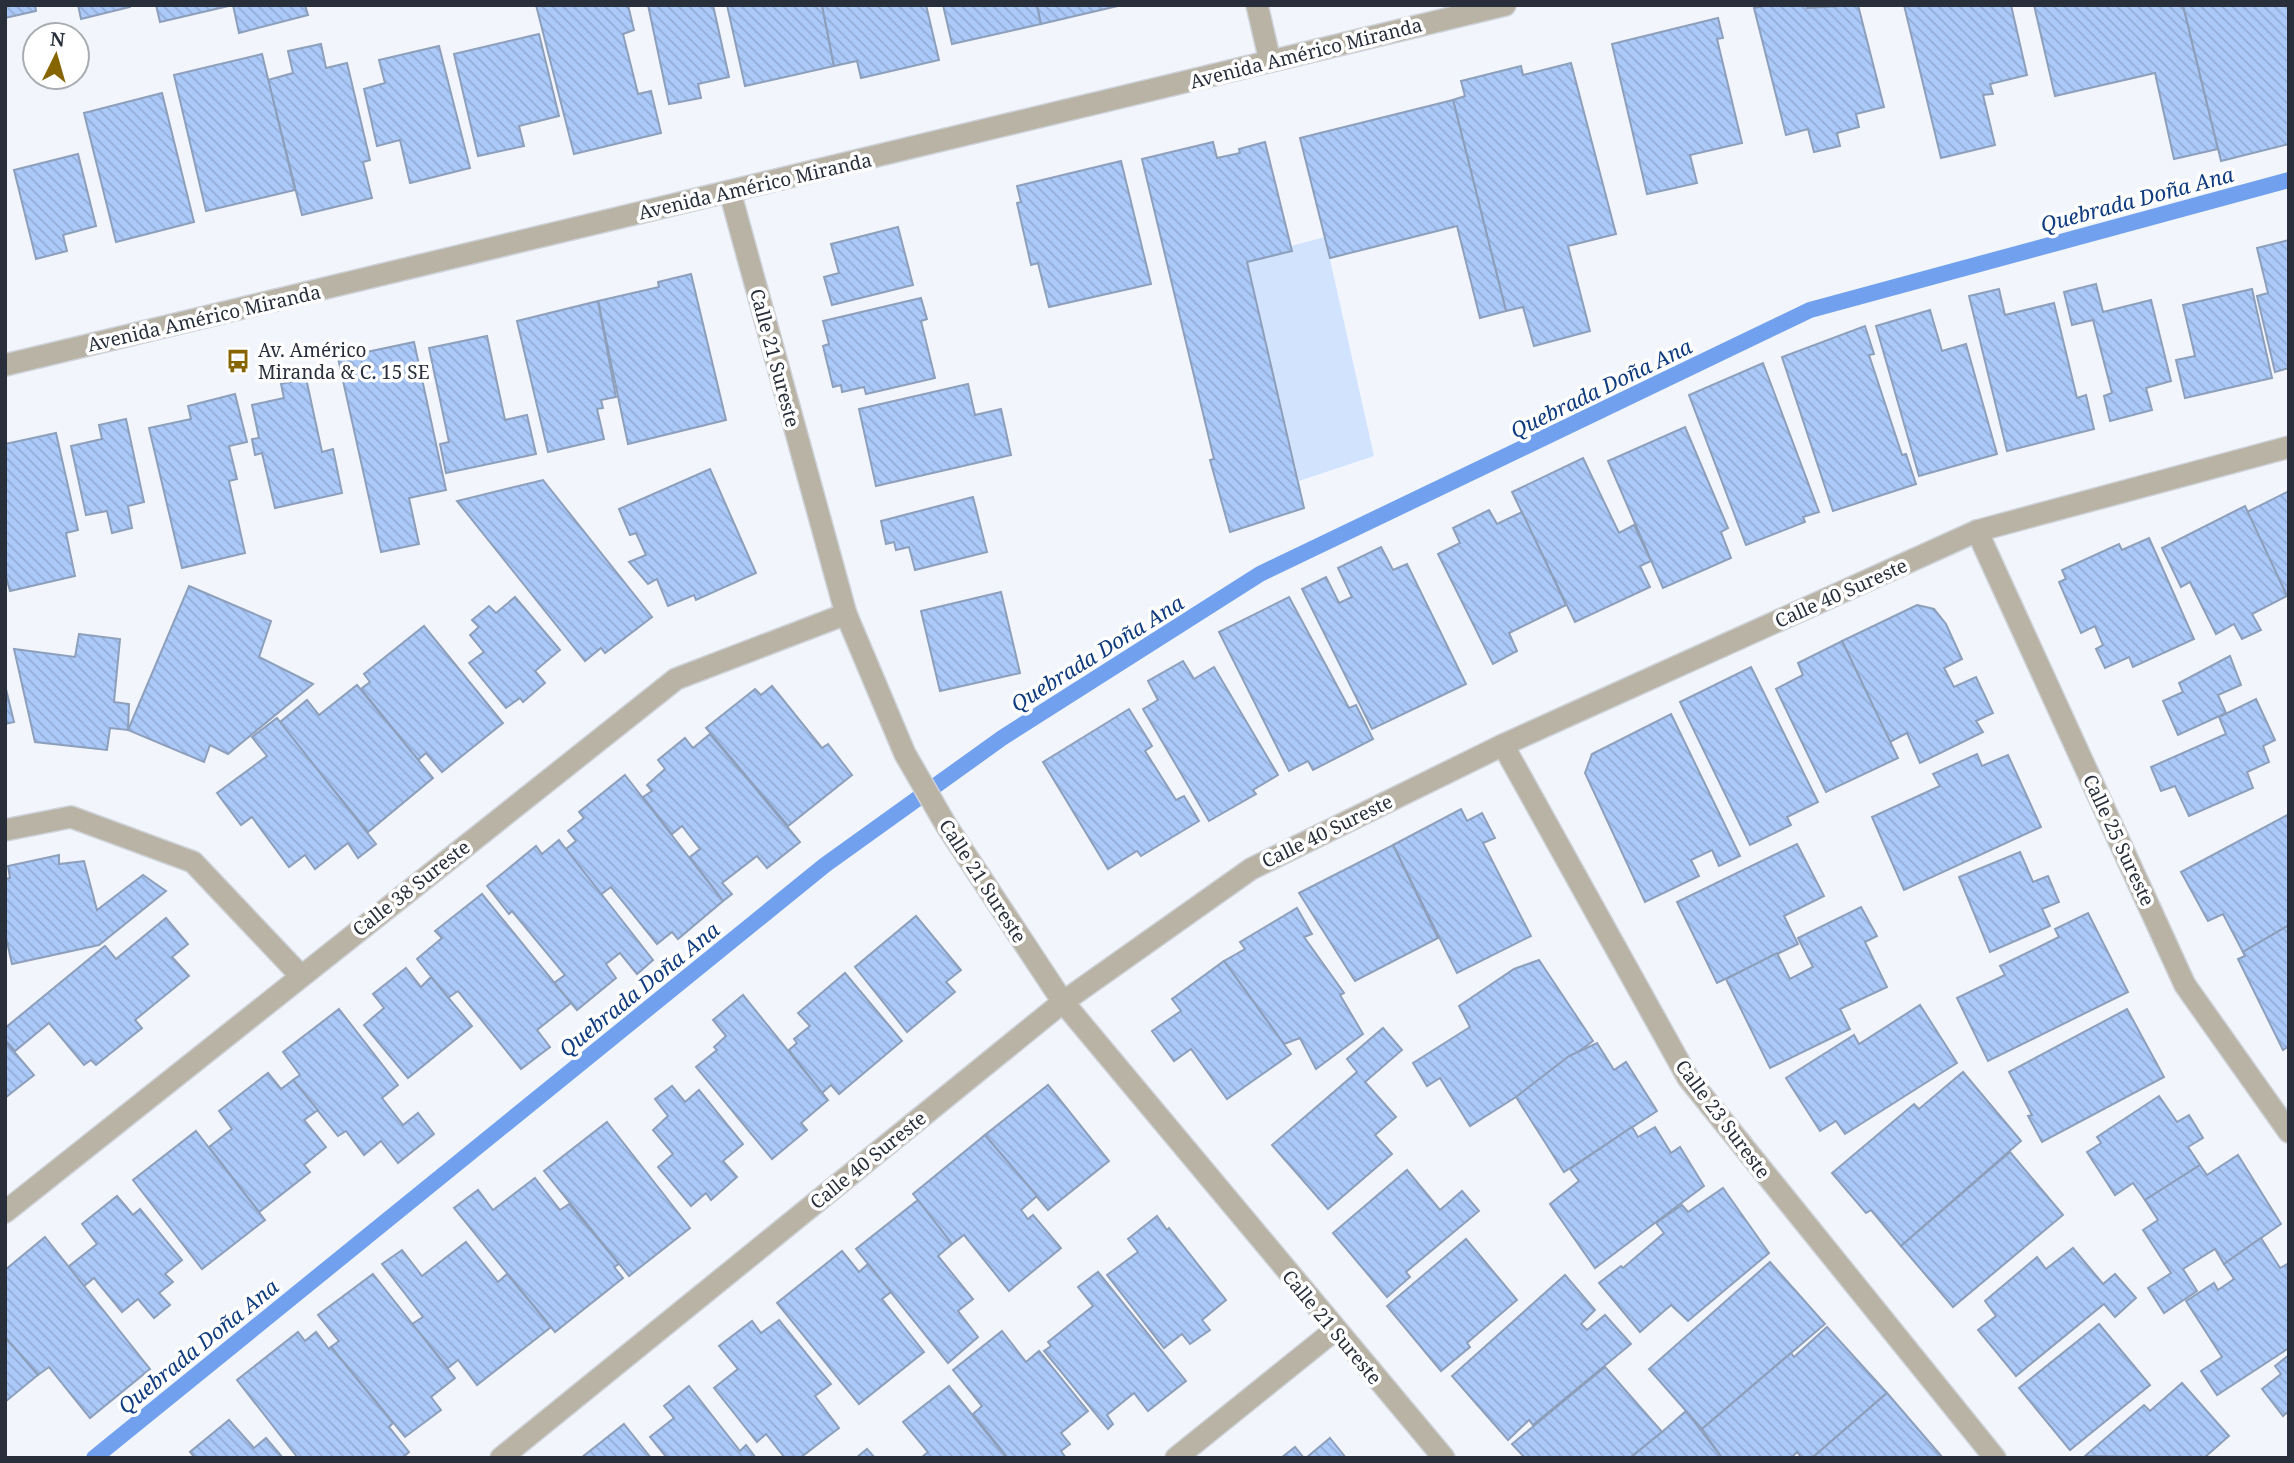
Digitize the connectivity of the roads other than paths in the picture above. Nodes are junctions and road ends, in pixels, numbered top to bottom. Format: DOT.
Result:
graph roads {
  1 [pos="1257,5"];
  2 [pos="1505,5"];
  3 [pos="1270,61"];
  4 [pos="730,192"];
  5 [pos="5,365"];
  6 [pos="2289,447"];
  7 [pos="1978,531"];
  8 [pos="846,614"];
  9 [pos="1503,745"];
  10 [pos="5,830"];
  11 [pos="300,975"];
  12 [pos="1063,1002"];
  13 [pos="2289,1132"];
  14 [pos="5,1212"];
  15 [pos="1335,1331"];
  16 [pos="502,1458"];
  17 [pos="1176,1458"];
  18 [pos="1444,1458"];
  19 [pos="1995,1458"];
  1 -- 3 [label="street"];
  2 -- 3 [label="street, Avenida Américo Miranda"];
  3 -- 4 [label="street, Avenida Américo Miranda"];
  4 -- 5 [label="street, Avenida Américo Miranda"];
  4 -- 8 [label="street, Calle 21 Sureste"];
  6 -- 7 [label="street, Calle 40 Sureste"];
  7 -- 9 [label="street, Calle 40 Sureste"];
  7 -- 13 [label="street, Calle 25 Sureste"];
  8 -- 11 [label="street, Calle 38 Sureste"];
  8 -- 12 [label="street, Calle 21 Sureste"];
  9 -- 12 [label="street, Calle 40 Sureste"];
  9 -- 19 [label="street, Calle 23 Sureste"];
  10 -- 11 [label="street"];
  11 -- 14 [label="street, Calle 38 Sureste"];
  12 -- 15 [label="street, Calle 21 Sureste"];
  12 -- 16 [label="street, Calle 40 Sureste"];
  15 -- 17 [label="street"];
  15 -- 18 [label="street, Calle 21 Sureste"];
}
